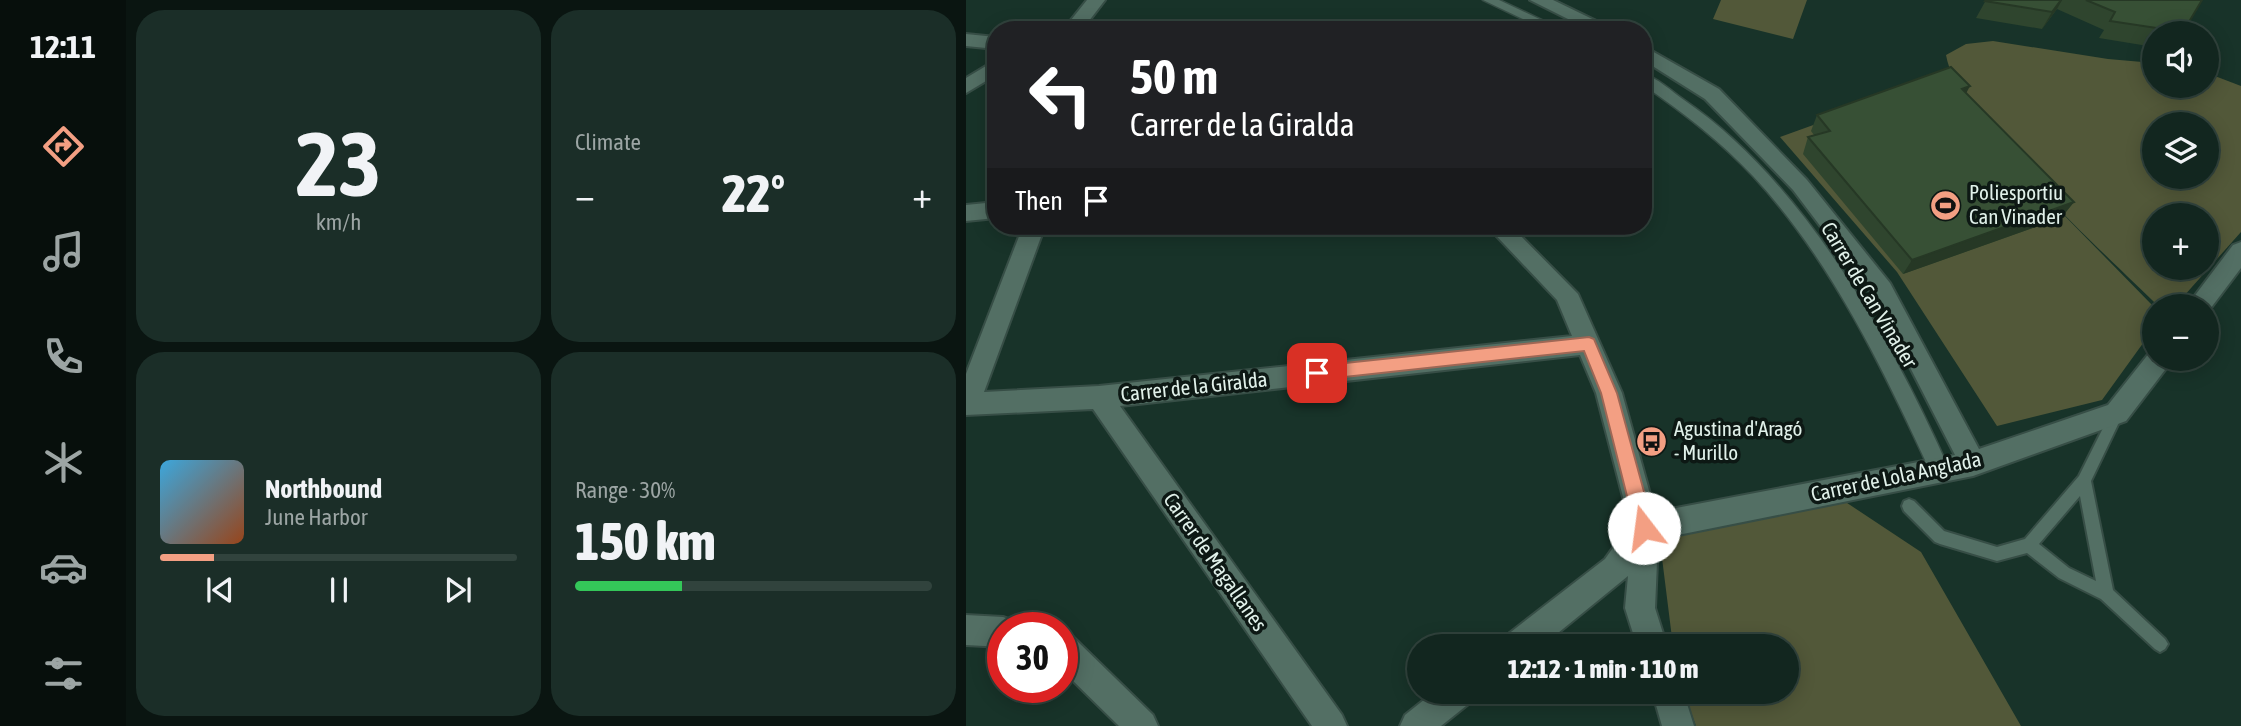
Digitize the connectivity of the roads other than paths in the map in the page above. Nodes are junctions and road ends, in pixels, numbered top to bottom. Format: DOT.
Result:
graph roads {
  1 [pos="1096,0"];
  2 [pos="1489,0"];
  3 [pos="1539,0"];
  4 [pos="1079,21"];
  5 [pos="1537,21"];
  6 [pos="1583,21"];
  7 [pos="966,40"];
  8 [pos="987,42"];
  9 [pos="1652,57"];
  10 [pos="987,72"];
  11 [pos="1652,84"];
  12 [pos="966,87"];
  13 [pos="987,211"];
  14 [pos="966,213"];
  15 [pos="1031,235"];
  16 [pos="1507,235"];
  17 [pos="2241,251"];
  18 [pos="2208,294"];
  19 [pos="1589,344"];
  20 [pos="2150,371"];
  21 [pos="1099,397"];
  22 [pos="966,404"];
  23 [pos="2117,413"];
  24 [pos="1973,464"];
  25 [pos="1939,469"];
  26 [pos="2084,481"];
  27 [pos="1909,506"];
  28 [pos="1644,528"];
  29 [pos="2029,545"];
  30 [pos="2106,594"];
  31 [pos="966,630"];
  32 [pos="987,631"];
  33 [pos="1533,634"];
  34 [pos="1648,634"];
  35 [pos="2160,644"];
  36 [pos="1078,664"];
  37 [pos="1444,704"];
  38 [pos="1671,704"];
  39 [pos="1142,726"];
  40 [pos="1331,726"];
  41 [pos="1416,726"];
  42 [pos="1678,726"];
  1 -- 4 [label="street"];
  2 -- 5 [label="street"];
  3 -- 6 [label="street"];
  7 -- 8 [label="street"];
  9 -- 24 [label="street"];
  10 -- 12 [label="street"];
  11 -- 25 [label="street, Carrer de Can Vinader"];
  13 -- 14 [label="street"];
  15 -- 22 [label="street"];
  16 -- 19 [label="street"];
  17 -- 18 [label="street"];
  19 -- 21 [label="street, Carrer de la Giralda"];
  19 -- 28 [label="street"];
  20 -- 23 [label="street"];
  21 -- 22 [label="street, Carrer de la Giralda"];
  21 -- 40 [label="street, Carrer de Magallanes"];
  23 -- 24 [label="street, Carrer de Lola Anglada"];
  23 -- 26 [label="lane"];
  24 -- 25 [label="street, Carrer de Lola Anglada"];
  25 -- 28 [label="street, Carrer de Lola Anglada"];
  26 -- 29 [label="lane"];
  26 -- 30 [label="lane"];
  27 -- 29 [label="lane"];
  28 -- 33 [label="street"];
  28 -- 34 [label="street"];
  29 -- 30 [label="lane"];
  30 -- 35 [label="lane"];
  31 -- 32 [label="street"];
  36 -- 39 [label="street"];
  37 -- 41 [label="street"];
  38 -- 42 [label="street"];
}
